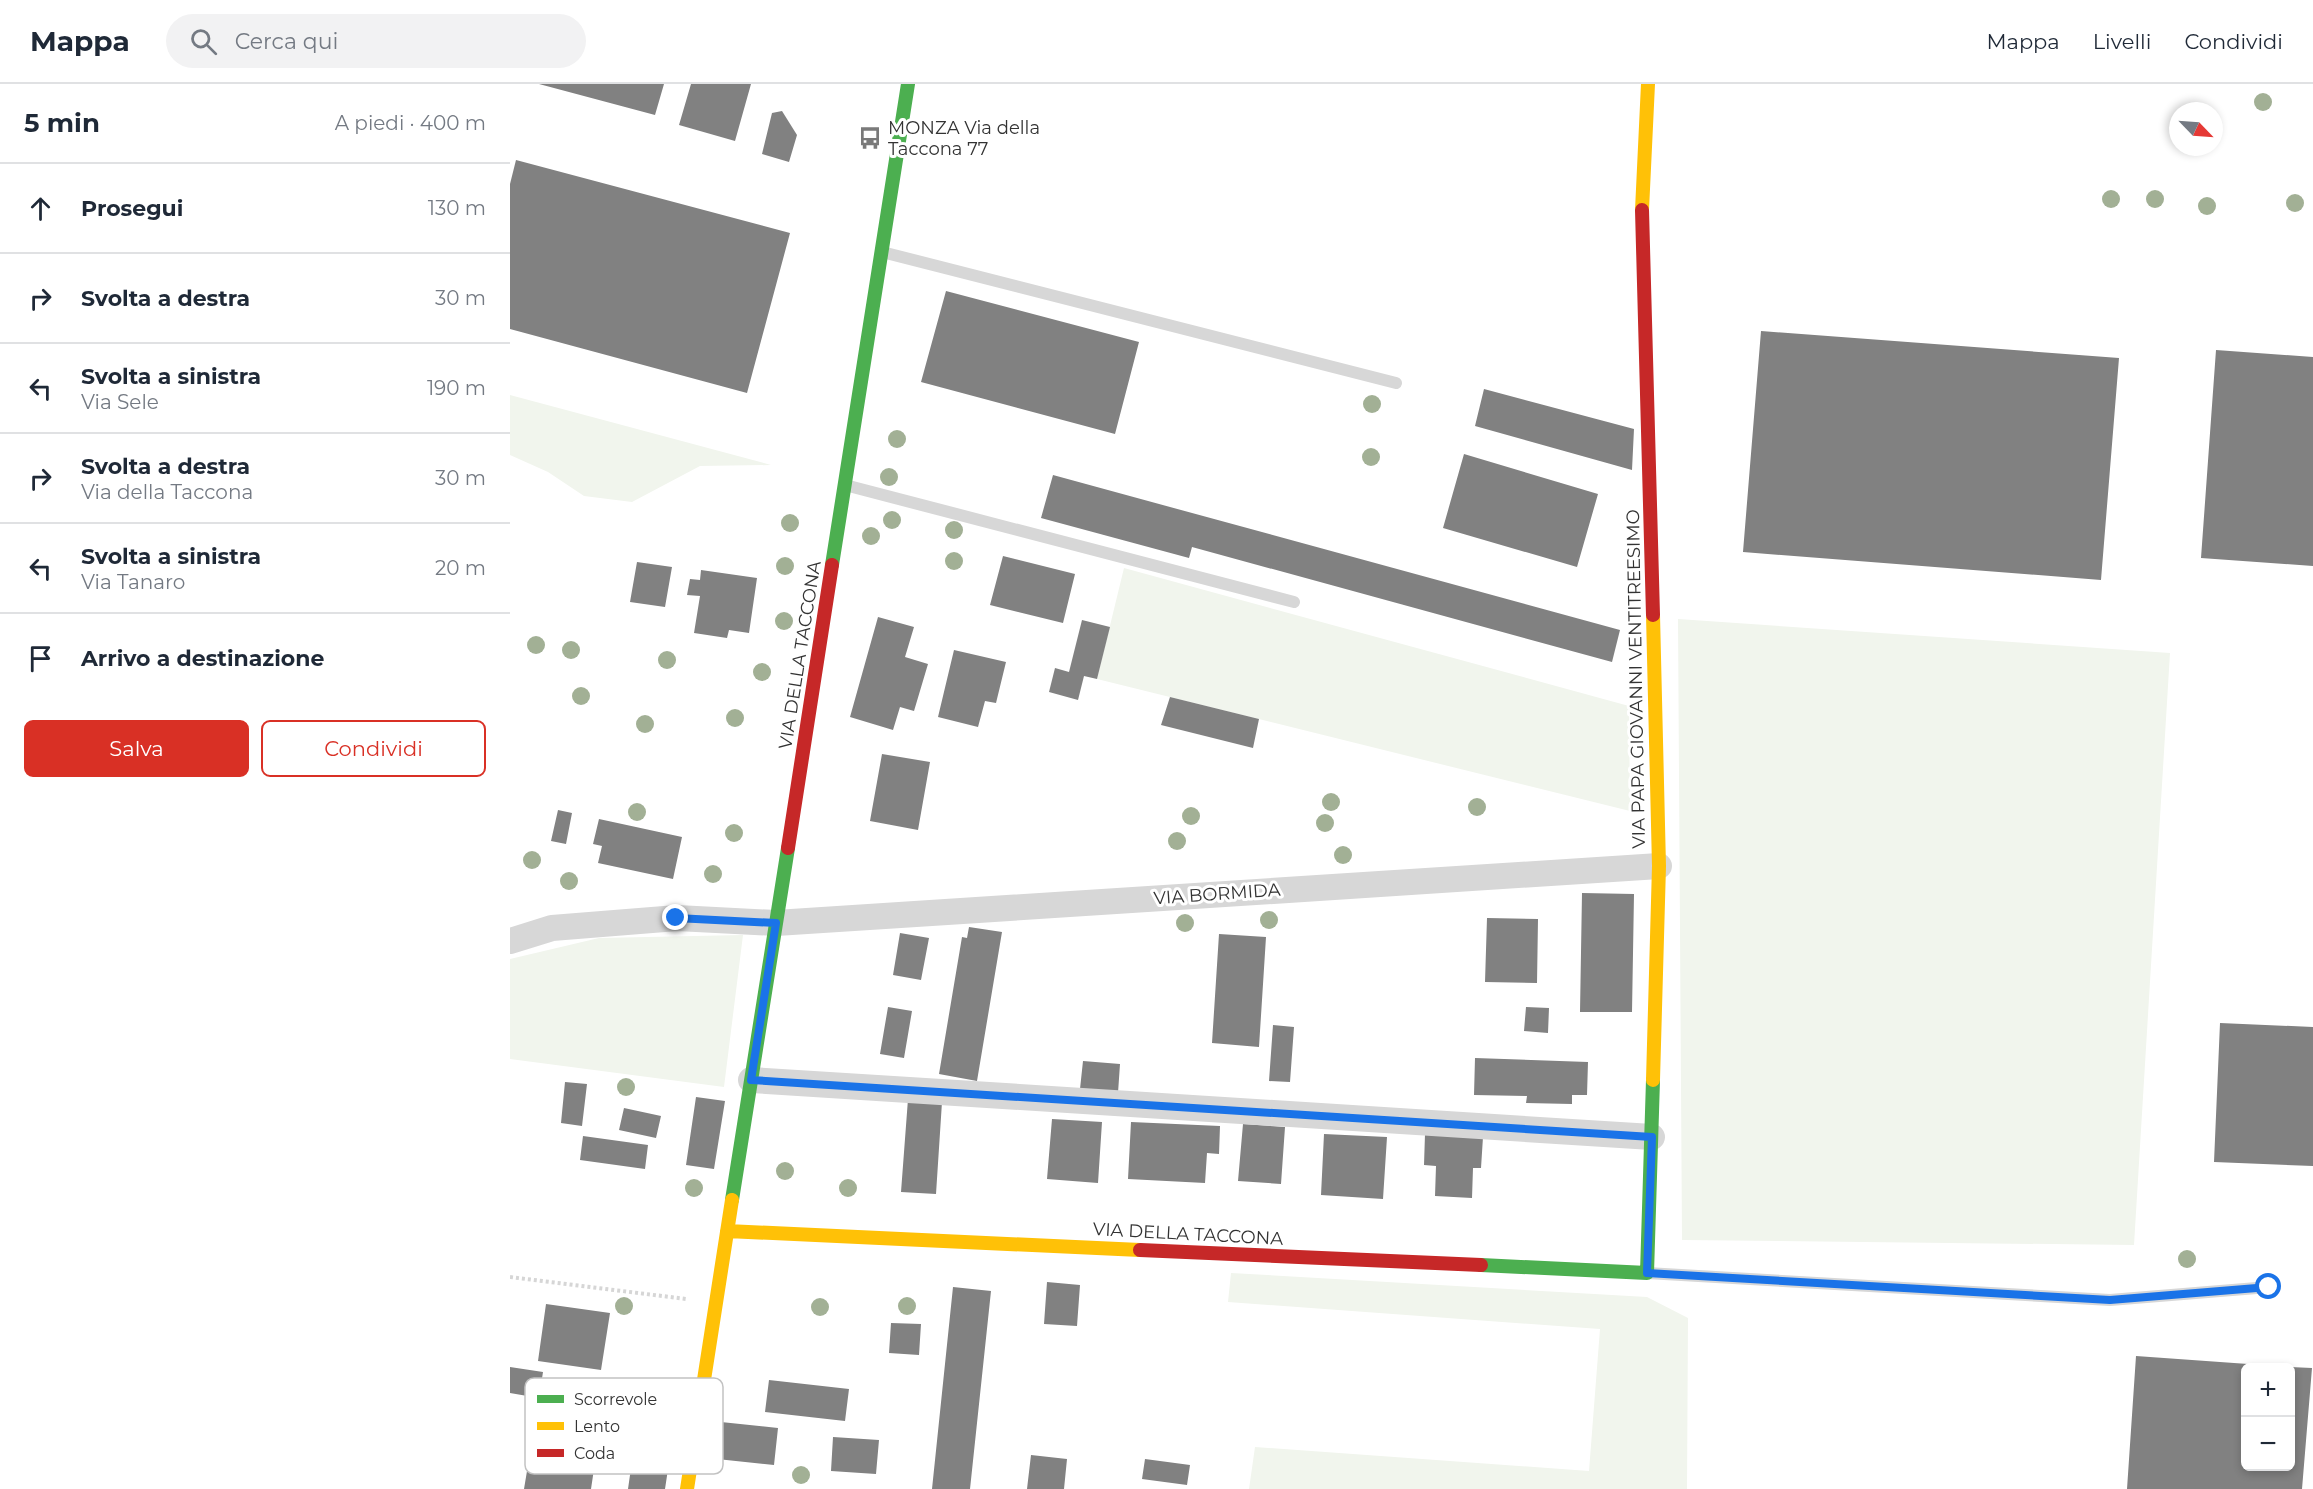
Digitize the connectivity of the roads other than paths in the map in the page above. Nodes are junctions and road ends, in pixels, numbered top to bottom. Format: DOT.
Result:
graph roads {
  1 [pos="908,84"];
  2 [pos="1648,84"];
  3 [pos="881,252"];
  4 [pos="1396,384"];
  5 [pos="845,485"];
  6 [pos="1294,602"];
  7 [pos="1659,866"];
  8 [pos="776,923"];
  9 [pos="510,940"];
  10 [pos="751,1080"];
  11 [pos="1652,1137"];
  12 [pos="727,1231"];
  13 [pos="1647,1273"];
  14 [pos="2269,1287"];
  15 [pos="704,1378"];
  16 [pos="689,1474"];
  17 [pos="687,1489"];
  1 -- 3 [label="street, VIA DELLA TACCONA"];
  2 -- 7 [label="street, VIA PAPA GIOVANNI VENTITREESIMO"];
  3 -- 4 [label="lane"];
  3 -- 5 [label="street, VIA DELLA TACCONA"];
  5 -- 6 [label="lane"];
  5 -- 8 [label="street, VIA DELLA TACCONA"];
  7 -- 8 [label="street, VIA BORMIDA"];
  7 -- 11 [label="street, VIA PAPA GIOVANNI VENTITREESIMO"];
  8 -- 9 [label="street, VIA BORMIDA"];
  8 -- 10 [label="street, VIA DELLA TACCONA"];
  10 -- 11 [label="street"];
  10 -- 12 [label="street, VIA DELLA TACCONA"];
  11 -- 13 [label="street, VIA PAPA GIOVANNI VENTITREESIMO"];
  12 -- 13 [label="street, VIA DELLA TACCONA"];
  12 -- 15 [label="street, VIA DELLA TACCONA"];
  13 -- 14 [label="lane"];
  16 -- 17 [label="street, VIA DELLA TACCONA"];
}
